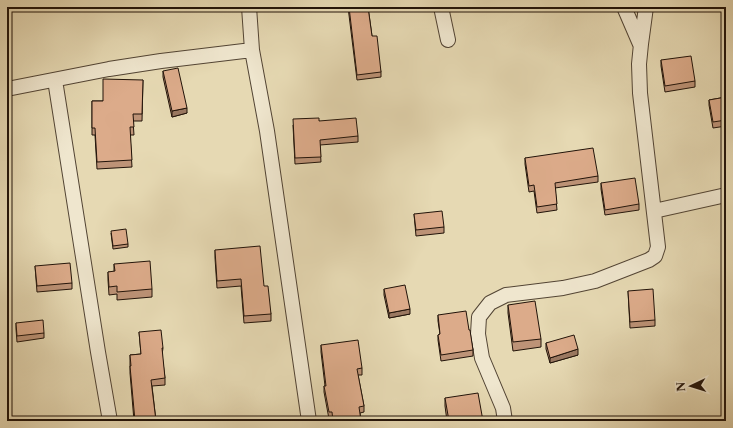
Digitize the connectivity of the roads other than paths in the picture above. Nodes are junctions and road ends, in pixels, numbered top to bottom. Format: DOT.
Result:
graph roads {
  1 [pos="249,7"];
  2 [pos="441,7"];
  3 [pos="624,7"];
  4 [pos="646,7"];
  5 [pos="448,40"];
  6 [pos="641,44"];
  7 [pos="252,50"];
  8 [pos="55,80"];
  9 [pos="7,90"];
  10 [pos="726,195"];
  11 [pos="654,211"];
  12 [pos="110,421"];
  13 [pos="309,421"];
  14 [pos="506,421"];
  1 -- 7 [label="street"];
  2 -- 5 [label="street"];
  3 -- 6 [label="street"];
  4 -- 6 [label="street"];
  6 -- 11 [label="street"];
  7 -- 8 [label="street"];
  7 -- 13 [label="street"];
  8 -- 9 [label="street"];
  8 -- 12 [label="street"];
  10 -- 11 [label="street"];
  11 -- 14 [label="street"];
}
